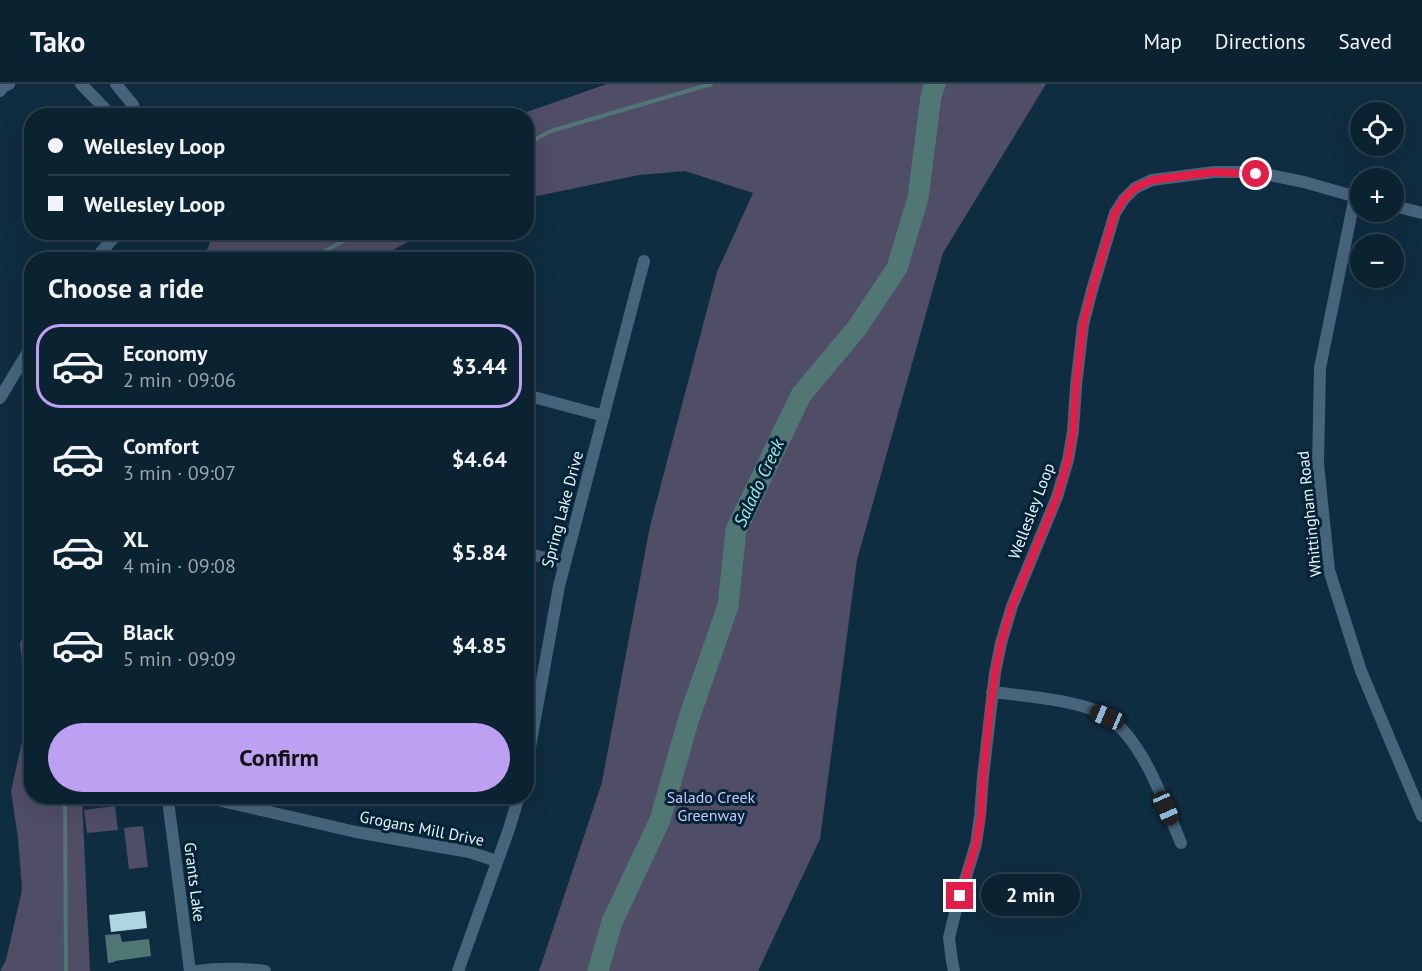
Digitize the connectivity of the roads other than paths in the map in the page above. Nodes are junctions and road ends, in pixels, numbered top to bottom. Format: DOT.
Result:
graph roads {
  1 [pos="9,84"];
  2 [pos="81,84"];
  3 [pos="116,84"];
  4 [pos="0,92"];
  5 [pos="104,108"];
  6 [pos="134,108"];
  7 [pos="1350,195"];
  8 [pos="1404,208"];
  9 [pos="1422,213"];
  10 [pos="1352,222"];
  11 [pos="111,240"];
  12 [pos="101,252"];
  13 [pos="644,261"];
  14 [pos="24,358"];
  15 [pos="534,397"];
  16 [pos="0,398"];
  17 [pos="604,416"];
  18 [pos="534,555"];
  19 [pos="566,563"];
  20 [pos="992,692"];
  21 [pos="534,700"];
  22 [pos="170,804"];
  23 [pos="235,804"];
  24 [pos="516,804"];
  25 [pos="1422,816"];
  26 [pos="1181,843"];
  27 [pos="497,861"];
  28 [pos="190,971"];
  29 [pos="196,971"];
  30 [pos="265,971"];
  31 [pos="458,971"];
  32 [pos="954,971"];
  1 -- 4 [label="street"];
  2 -- 5 [label="street"];
  3 -- 6 [label="street"];
  7 -- 20 [label="street, Wellesley Loop"];
  8 -- 9 [label="street"];
  10 -- 25 [label="street, Whittingham Road"];
  11 -- 12 [label="street"];
  13 -- 17 [label="street, Spring Lake Drive"];
  14 -- 16 [label="street"];
  15 -- 17 [label="street"];
  17 -- 19 [label="street, Spring Lake Drive"];
  18 -- 19 [label="street"];
  19 -- 21 [label="street, Spring Lake Drive"];
  20 -- 26 [label="street"];
  20 -- 32 [label="street, Wellesley Loop"];
  22 -- 28 [label="street, Grants Lake"];
  23 -- 27 [label="street, Grogans Mill Drive"];
  24 -- 27 [label="street"];
  27 -- 31 [label="street"];
  29 -- 30 [label="street"];
}
